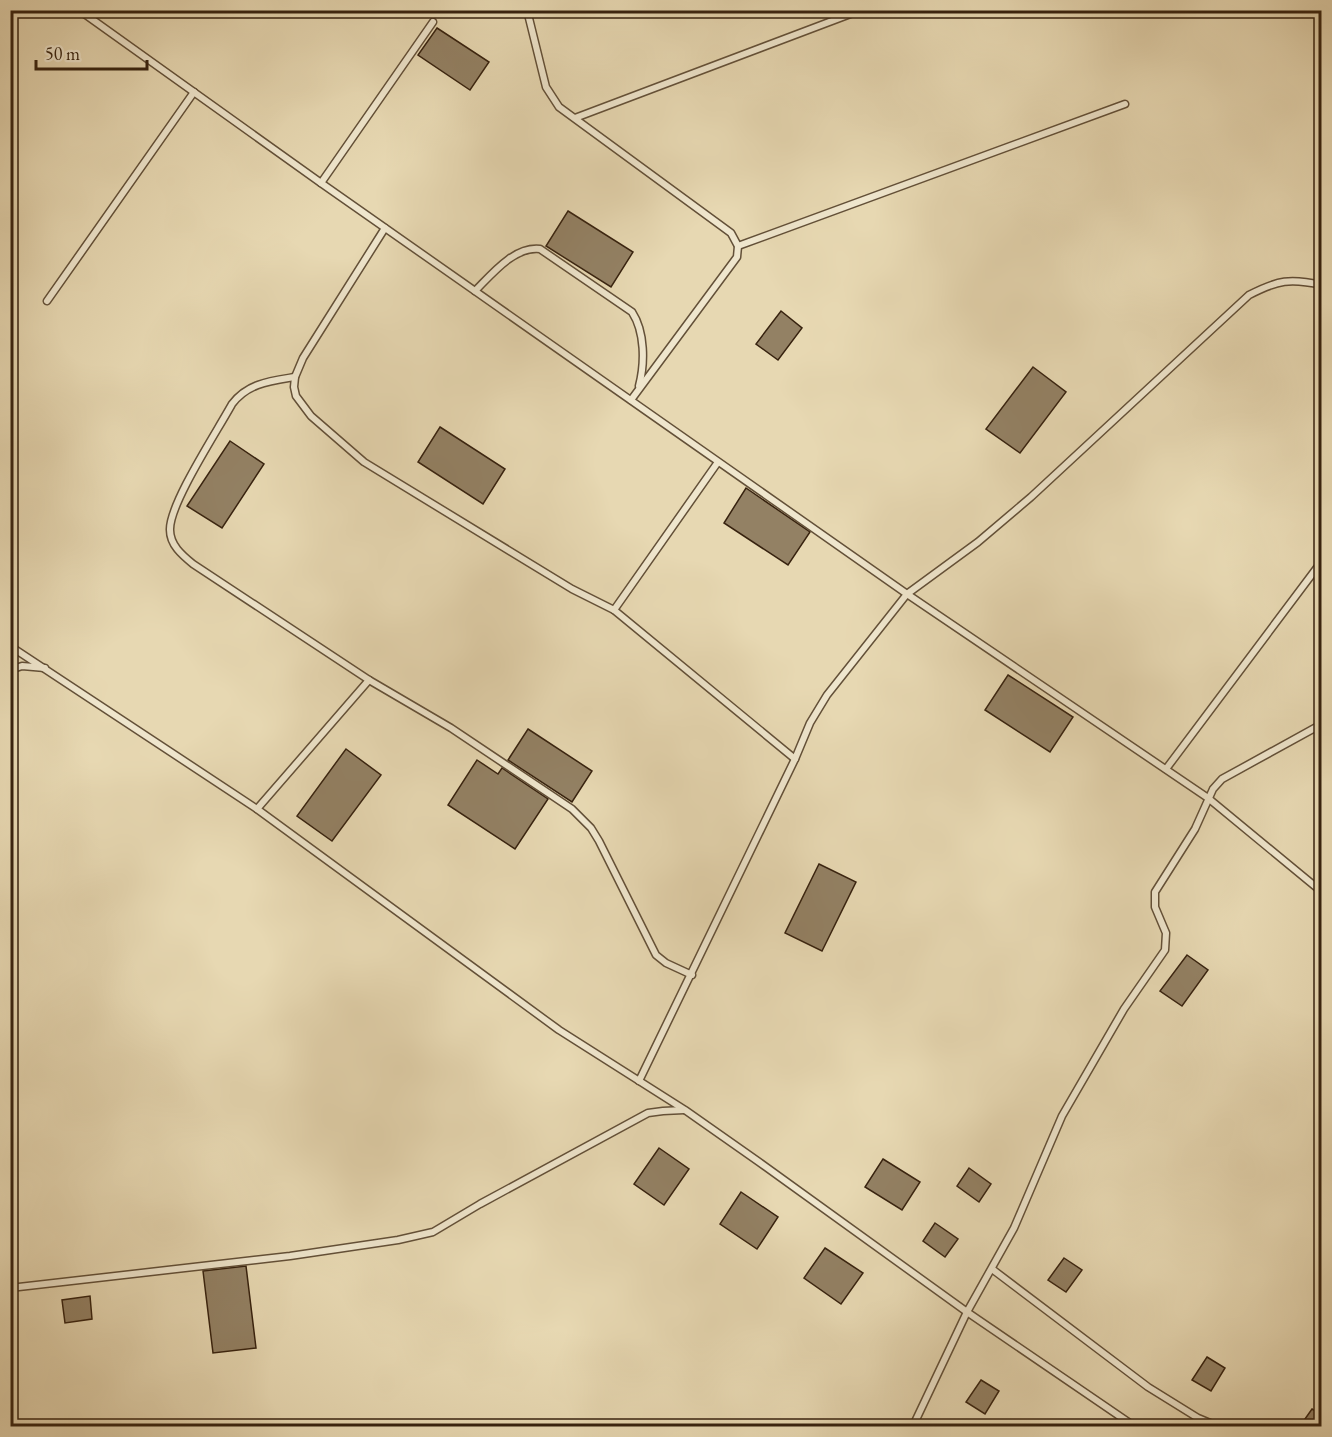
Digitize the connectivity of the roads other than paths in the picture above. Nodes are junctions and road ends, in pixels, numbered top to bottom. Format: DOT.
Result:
graph roads {
  1 [pos="79,10"];
  2 [pos="527,10"];
  3 [pos="861,10"];
  4 [pos="432,22"];
  5 [pos="194,92"];
  6 [pos="1125,104"];
  7 [pos="575,118"];
  8 [pos="321,183"];
  9 [pos="385,228"];
  10 [pos="738,246"];
  11 [pos="1322,285"];
  12 [pos="475,291"];
  13 [pos="47,301"];
  14 [pos="295,377"];
  15 [pos="631,400"];
  16 [pos="718,462"];
  17 [pos="1322,561"];
  18 [pos="908,594"];
  19 [pos="614,610"];
  20 [pos="10,646"];
  21 [pos="46,668"];
  22 [pos="10,670"];
  23 [pos="369,680"];
  24 [pos="1322,724"];
  25 [pos="795,759"];
  26 [pos="1166,770"];
  27 [pos="1208,798"];
  28 [pos="257,809"];
  29 [pos="1322,892"];
  30 [pos="692,975"];
  31 [pos="639,1081"];
  32 [pos="685,1110"];
  33 [pos="992,1269"];
  34 [pos="10,1288"];
  35 [pos="967,1312"];
  36 [pos="913,1426"];
  37 [pos="1134,1426"];
  38 [pos="1216,1426"];
  1 -- 5 [label="lane"];
  2 -- 7 [label="lane"];
  3 -- 7 [label="lane"];
  4 -- 8 [label="lane"];
  5 -- 8 [label="lane"];
  5 -- 13 [label="lane"];
  6 -- 10 [label="lane"];
  7 -- 10 [label="lane"];
  8 -- 9 [label="lane"];
  9 -- 12 [label="lane"];
  9 -- 14 [label="lane"];
  10 -- 15 [label="lane"];
  11 -- 18 [label="lane"];
  12 -- 15 [label="lane"];
  12 -- 15 [label="lane"];
  14 -- 19 [label="lane"];
  14 -- 23 [label="lane"];
  15 -- 16 [label="lane"];
  16 -- 18 [label="lane"];
  16 -- 19 [label="lane"];
  17 -- 26 [label="lane"];
  18 -- 25 [label="lane"];
  18 -- 26 [label="lane"];
  19 -- 25 [label="lane"];
  20 -- 21 [label="lane"];
  21 -- 22 [label="lane"];
  21 -- 28 [label="lane"];
  23 -- 28 [label="lane"];
  23 -- 30 [label="lane"];
  24 -- 27 [label="lane"];
  25 -- 30 [label="lane"];
  26 -- 27 [label="lane"];
  27 -- 29 [label="lane"];
  27 -- 33 [label="lane"];
  28 -- 31 [label="lane"];
  30 -- 31 [label="lane"];
  31 -- 32 [label="lane"];
  32 -- 34 [label="lane"];
  32 -- 35 [label="lane"];
  33 -- 35 [label="lane"];
  33 -- 38 [label="lane"];
  35 -- 36 [label="lane"];
  35 -- 37 [label="lane"];
}
